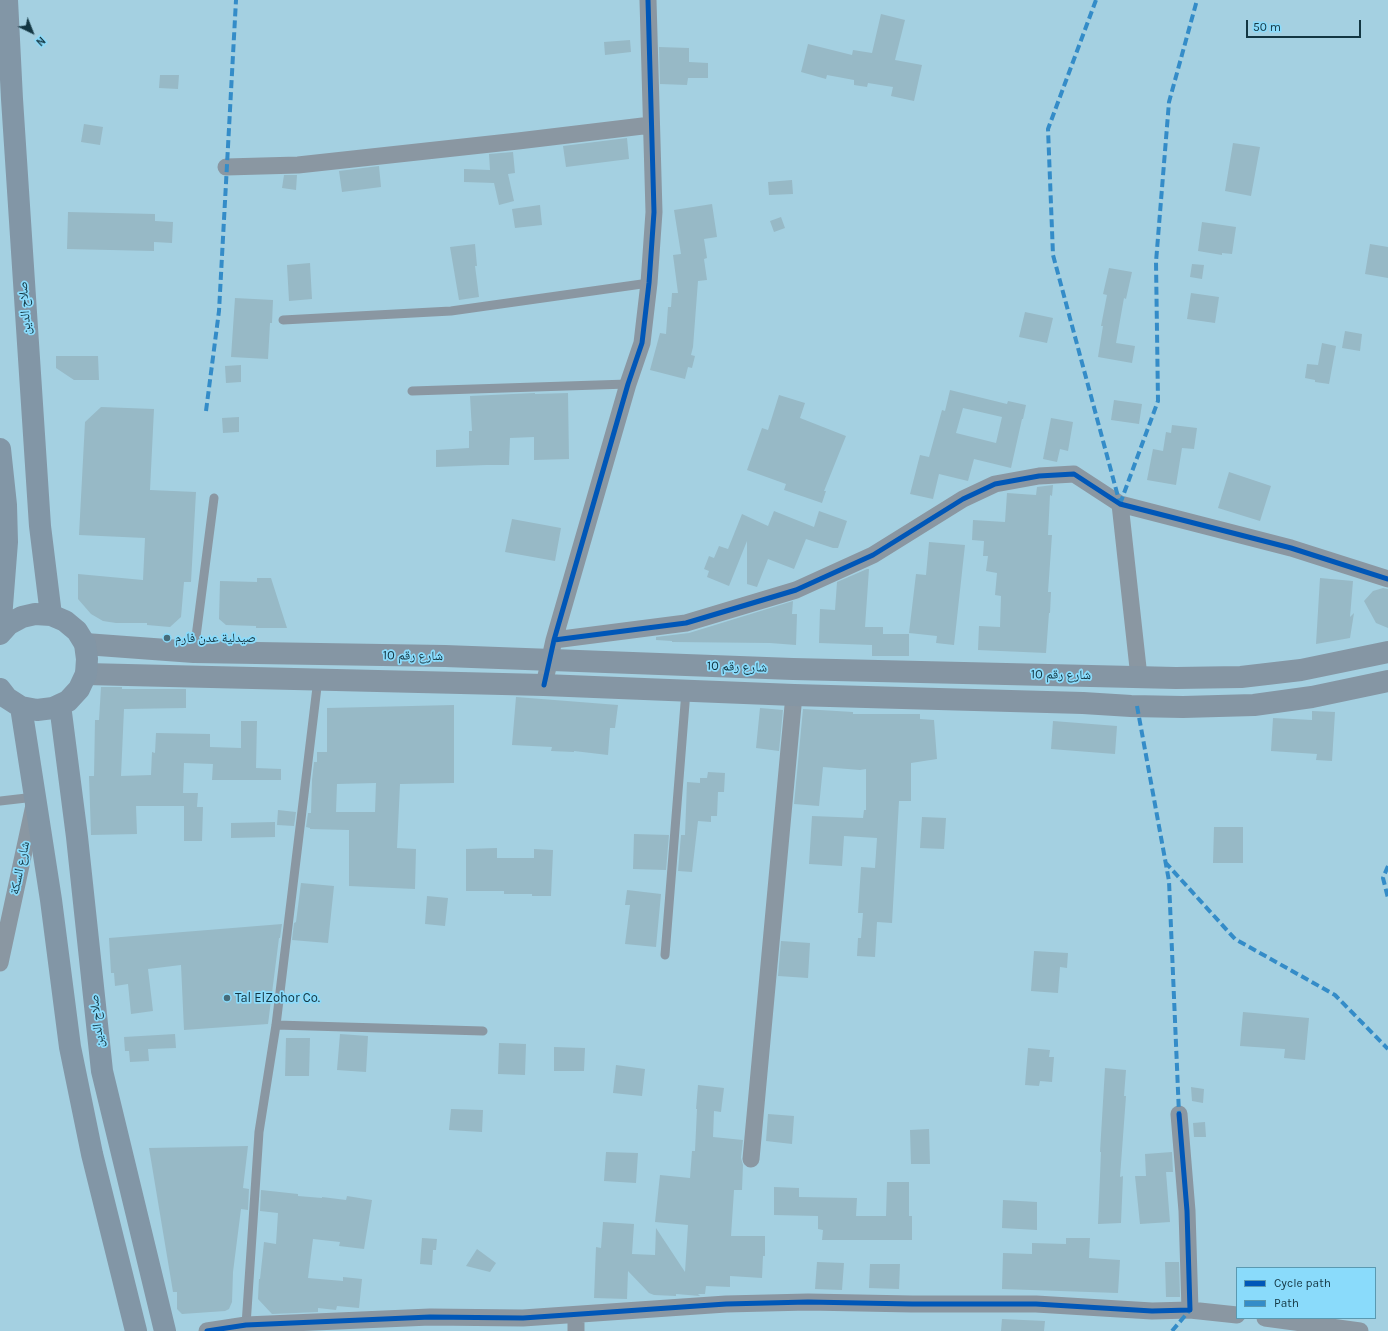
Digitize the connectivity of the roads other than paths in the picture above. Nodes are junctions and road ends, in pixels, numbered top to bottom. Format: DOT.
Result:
graph roads {
  1 [pos="7,0"];
  2 [pos="648,0"];
  3 [pos="651,125"];
  4 [pos="226,167"];
  5 [pos="649,284"];
  6 [pos="283,320"];
  7 [pos="628,384"];
  8 [pos="412,391"];
  9 [pos="0,449"];
  10 [pos="214,498"];
  11 [pos="1120,504"];
  12 [pos="1388,579"];
  13 [pos="51,615"];
  14 [pos="0,633"];
  15 [pos="84,644"];
  16 [pos="552,650"];
  17 [pos="194,652"];
  18 [pos="1388,652"];
  19 [pos="86,674"];
  20 [pos="1139,677"];
  21 [pos="318,679"];
  22 [pos="1388,681"];
  23 [pos="544,685"];
  24 [pos="0,689"];
  25 [pos="686,691"];
  26 [pos="794,695"];
  27 [pos="60,705"];
  28 [pos="21,707"];
  29 [pos="35,797"];
  30 [pos="0,801"];
  31 [pos="665,955"];
  32 [pos="0,963"];
  33 [pos="276,1025"];
  34 [pos="483,1031"];
  35 [pos="1179,1114"];
  36 [pos="751,1160"];
  37 [pos="1190,1310"];
  38 [pos="1236,1315"];
  39 [pos="1272,1319"];
  40 [pos="576,1323"];
  41 [pos="246,1325"];
  42 [pos="136,1331"];
  43 [pos="165,1331"];
  44 [pos="207,1331"];
  45 [pos="1360,1331"];
  1 -- 13 [label="highway, صلاح الدين"];
  2 -- 3 [label="street"];
  3 -- 4 [label="street"];
  3 -- 5 [label="street"];
  5 -- 6 [label="lane"];
  5 -- 7 [label="street"];
  7 -- 8 [label="lane"];
  7 -- 16 [label="street"];
  9 -- 14 [label="highway"];
  10 -- 17 [label="lane"];
  11 -- 12 [label="street"];
  11 -- 16 [label="street"];
  11 -- 20 [label="street"];
  13 -- 14 [label="highway"];
  13 -- 15 [label="highway"];
  15 -- 17 [label="main road, شارع رقم 10"];
  15 -- 19 [label="highway"];
  16 -- 17 [label="main road, شارع رقم 10"];
  16 -- 20 [label="main road, شارع رقم 10"];
  16 -- 23 [label="street"];
  18 -- 20 [label="main road, شارع رقم 10"];
  19 -- 21 [label="main road, شارع رقم 10"];
  19 -- 27 [label="highway"];
  21 -- 23 [label="main road, شارع رقم 10"];
  21 -- 33 [label="lane"];
  22 -- 26 [label="main road, شارع رقم 10"];
  23 -- 25 [label="main road, شارع رقم 10"];
  24 -- 28 [label="highway"];
  25 -- 26 [label="main road, شارع رقم 10"];
  25 -- 31 [label="lane"];
  26 -- 36 [label="street"];
  27 -- 28 [label="highway"];
  27 -- 43 [label="highway, صلاح الدين"];
  28 -- 29 [label="highway"];
  29 -- 30 [label="lane"];
  29 -- 32 [label="street, شارع السكة"];
  29 -- 42 [label="highway"];
  33 -- 34 [label="lane"];
  33 -- 41 [label="lane"];
  35 -- 37 [label="street"];
  37 -- 38 [label="street"];
  37 -- 40 [label="street"];
  39 -- 45 [label="street"];
  40 -- 41 [label="street"];
  41 -- 44 [label="street"];
}
